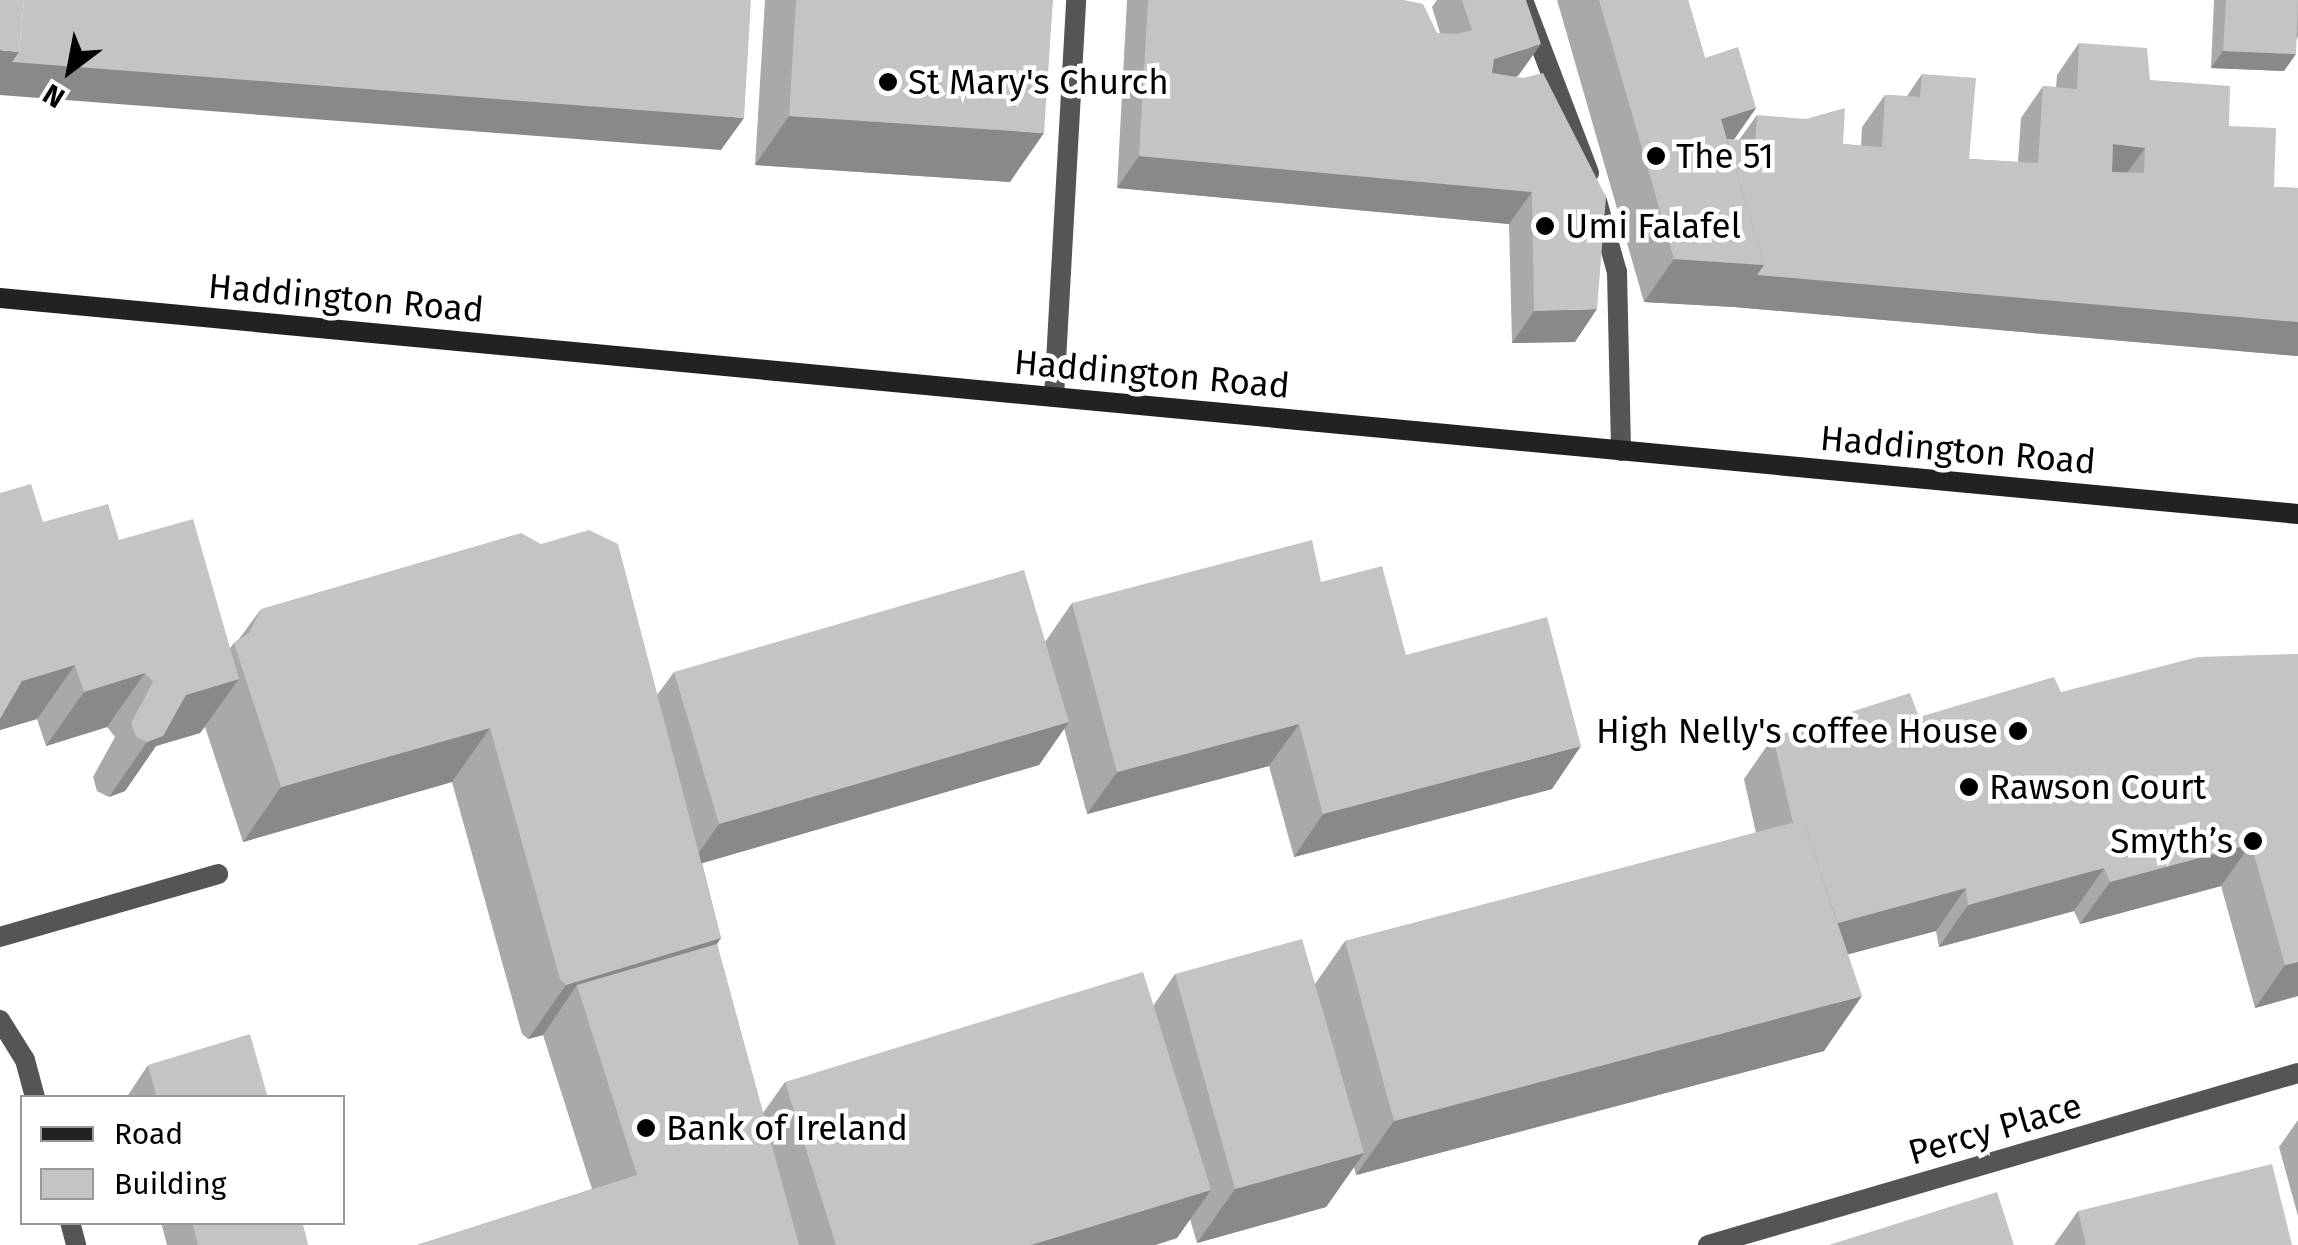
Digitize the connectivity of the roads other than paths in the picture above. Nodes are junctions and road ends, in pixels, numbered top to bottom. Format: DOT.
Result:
graph roads {
  1 [pos="1076,0"];
  2 [pos="1524,0"];
  3 [pos="0,298"];
  4 [pos="1054,398"];
  5 [pos="1621,451"];
  6 [pos="2298,514"];
  7 [pos="218,874"];
  8 [pos="0,937"];
  9 [pos="0,1020"];
  10 [pos="2298,1073"];
  11 [pos="34,1095"];
  12 [pos="1708,1245"];
  1 -- 4 [label="street"];
  2 -- 5 [label="street"];
  3 -- 4 [label="main road, Haddington Road"];
  4 -- 5 [label="main road, Haddington Road"];
  5 -- 6 [label="main road, Haddington Road"];
  7 -- 8 [label="street"];
  9 -- 11 [label="street"];
  10 -- 12 [label="street, Percy Place"];
}
